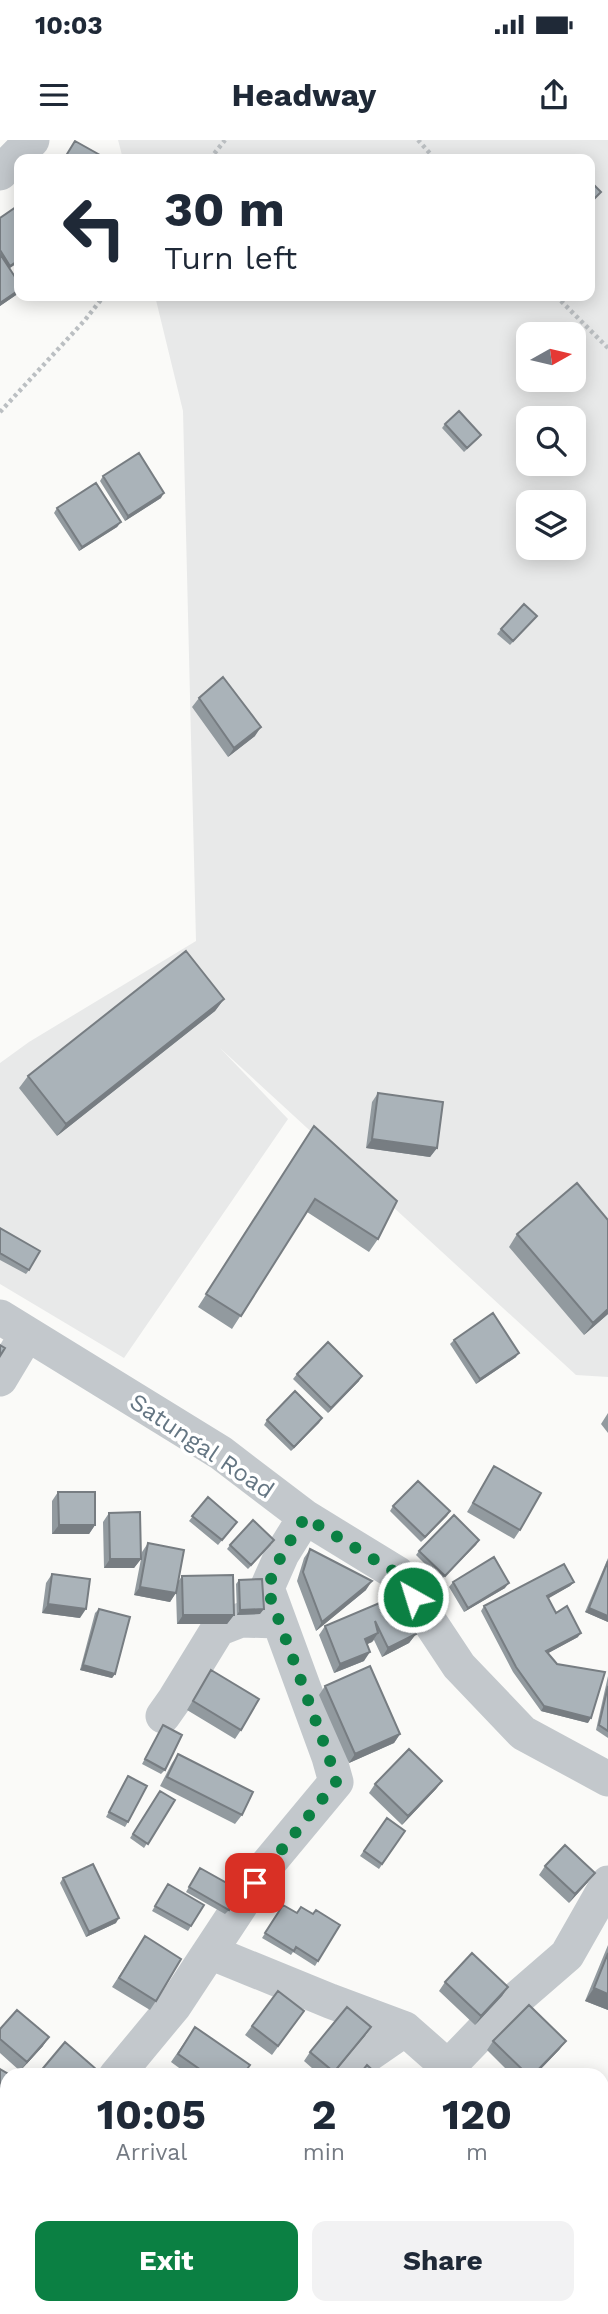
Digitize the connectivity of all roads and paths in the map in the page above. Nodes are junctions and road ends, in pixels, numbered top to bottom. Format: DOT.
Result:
graph roads {
  1 [pos="32,140"];
  2 [pos="225,140"];
  3 [pos="418,140"];
  4 [pos="18,154"];
  5 [pos="214,154"];
  6 [pos="431,154"];
  7 [pos="14,159"];
  8 [pos="0,173"];
  9 [pos="100,301"];
  10 [pos="561,301"];
  11 [pos="608,348"];
  12 [pos="0,412"];
  13 [pos="14,1326"];
  14 [pos="0,1379"];
  15 [pos="305,1517"];
  16 [pos="278,1621"];
  17 [pos="163,1716"];
  18 [pos="608,1779"];
  19 [pos="608,1883"];
  20 [pos="211,1952"];
  21 [pos="405,2029"];
  22 [pos="123,2068"];
  23 [pos="349,2068"];
  24 [pos="449,2068"];
  25 [pos="454,2068"];
  1 -- 4 [label="street"];
  2 -- 5 [label="path"];
  3 -- 6 [label="path"];
  7 -- 8 [label="street"];
  9 -- 12 [label="path"];
  10 -- 11 [label="path"];
  13 -- 14 [label="street"];
  13 -- 15 [label="street, Satungal Road"];
  15 -- 16 [label="street"];
  15 -- 18 [label="street, Satungal Road"];
  16 -- 17 [label="street"];
  16 -- 20 [label="street"];
  19 -- 25 [label="street"];
  20 -- 21 [label="street"];
  20 -- 22 [label="street"];
  21 -- 23 [label="street"];
  21 -- 24 [label="street"];
}
